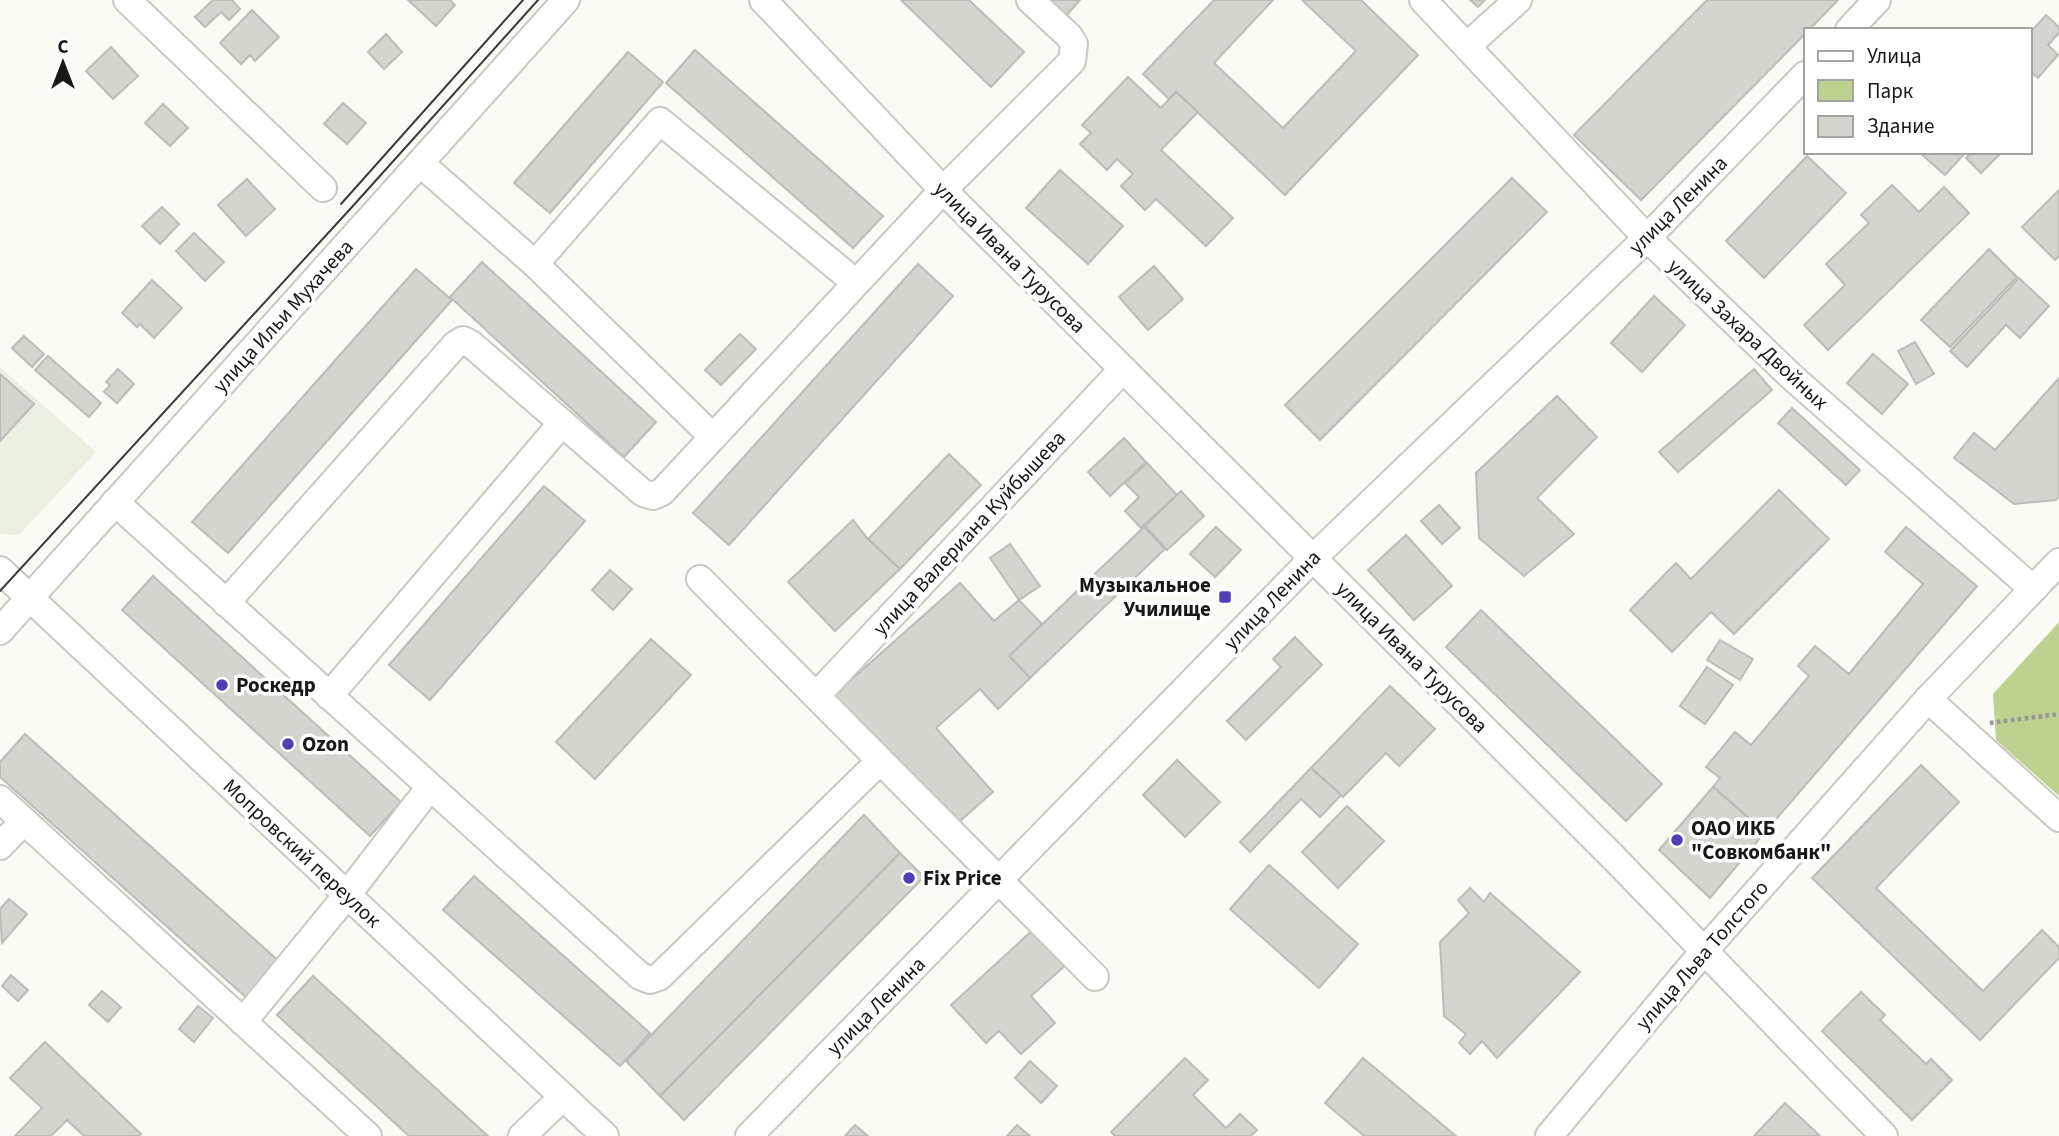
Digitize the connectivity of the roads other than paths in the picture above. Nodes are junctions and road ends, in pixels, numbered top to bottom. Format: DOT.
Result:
graph roads {
  1 [pos="127,0"];
  2 [pos="566,0"];
  3 [pos="763,0"];
  4 [pos="1030,0"];
  5 [pos="1423,0"];
  6 [pos="1518,0"];
  7 [pos="1878,0"];
  8 [pos="1851,28"];
  9 [pos="1467,46"];
  10 [pos="1804,76"];
  11 [pos="420,163"];
  12 [pos="323,188"];
  13 [pos="943,190"];
  14 [pos="1647,238"];
  15 [pos="535,264"];
  16 [pos="856,283"];
  17 [pos="1123,369"];
  18 [pos="562,423"];
  19 [pos="713,437"];
  20 [pos="116,502"];
  21 [pos="1312,559"];
  22 [pos="2059,562"];
  23 [pos="0,570"];
  24 [pos="700,579"];
  25 [pos="2033,589"];
  26 [pos="29,598"];
  27 [pos="226,603"];
  28 [pos="0,631"];
  29 [pos="329,696"];
  30 [pos="816,696"];
  31 [pos="1928,699"];
  32 [pos="880,761"];
  33 [pos="430,787"];
  34 [pos="0,799"];
  35 [pos="2059,818"];
  36 [pos="23,822"];
  37 [pos="0,846"];
  38 [pos="999,882"];
  39 [pos="347,895"];
  40 [pos="1703,951"];
  41 [pos="1095,977"];
  42 [pos="243,1022"];
  43 [pos="563,1097"];
  44 [pos="368,1136"];
  45 [pos="522,1136"];
  46 [pos="605,1136"];
  47 [pos="749,1136"];
  48 [pos="1549,1136"];
  49 [pos="1884,1136"];
  1 -- 12 [label="street"];
  2 -- 11 [label="street, улица Ильи Мухачева"];
  3 -- 13 [label="street, улица Ивана Турусова"];
  4 -- 13 [label="street"];
  5 -- 9 [label="street, улица Захара Двойных"];
  6 -- 9 [label="street"];
  7 -- 8 [label="street"];
  9 -- 14 [label="street, улица Захара Двойных"];
  10 -- 14 [label="street, улица Ленина"];
  11 -- 15 [label="street"];
  11 -- 20 [label="street, улица Ильи Мухачева"];
  13 -- 16 [label="street"];
  13 -- 17 [label="street, улица Ивана Турусова"];
  14 -- 21 [label="street, улица Ленина"];
  14 -- 25 [label="street, улица Захара Двойных"];
  15 -- 16 [label="street"];
  15 -- 19 [label="street"];
  16 -- 19 [label="street"];
  17 -- 21 [label="street, улица Ивана Турусова"];
  17 -- 30 [label="street, улица Валериана Куйбышева"];
  18 -- 19 [label="street"];
  18 -- 27 [label="street"];
  18 -- 29 [label="street"];
  20 -- 26 [label="street, улица Ильи Мухачева"];
  20 -- 27 [label="street"];
  21 -- 38 [label="street, улица Ленина"];
  21 -- 40 [label="street, улица Ивана Турусова"];
  22 -- 25 [label="street, улица Льва Толстого"];
  23 -- 26 [label="street, Мопровский переулок"];
  24 -- 30 [label="street"];
  25 -- 31 [label="street, улица Льва Толстого"];
  26 -- 28 [label="street, улица Ильи Мухачева"];
  26 -- 39 [label="street, Мопровский переулок"];
  27 -- 29 [label="street"];
  29 -- 33 [label="street"];
  30 -- 32 [label="street"];
  31 -- 35 [label="street"];
  31 -- 40 [label="street, улица Льва Толстого"];
  32 -- 33 [label="street"];
  32 -- 38 [label="street"];
  33 -- 39 [label="street"];
  34 -- 36 [label="street"];
  36 -- 37 [label="street"];
  36 -- 42 [label="street"];
  38 -- 41 [label="street"];
  38 -- 47 [label="street, улица Ленина"];
  39 -- 42 [label="street"];
  39 -- 43 [label="street, Мопровский переулок"];
  40 -- 48 [label="street, улица Льва Толстого"];
  40 -- 49 [label="street, улица Ивана Турусова"];
  42 -- 44 [label="street"];
  43 -- 45 [label="street"];
  43 -- 46 [label="street, Мопровский переулок"];
}
